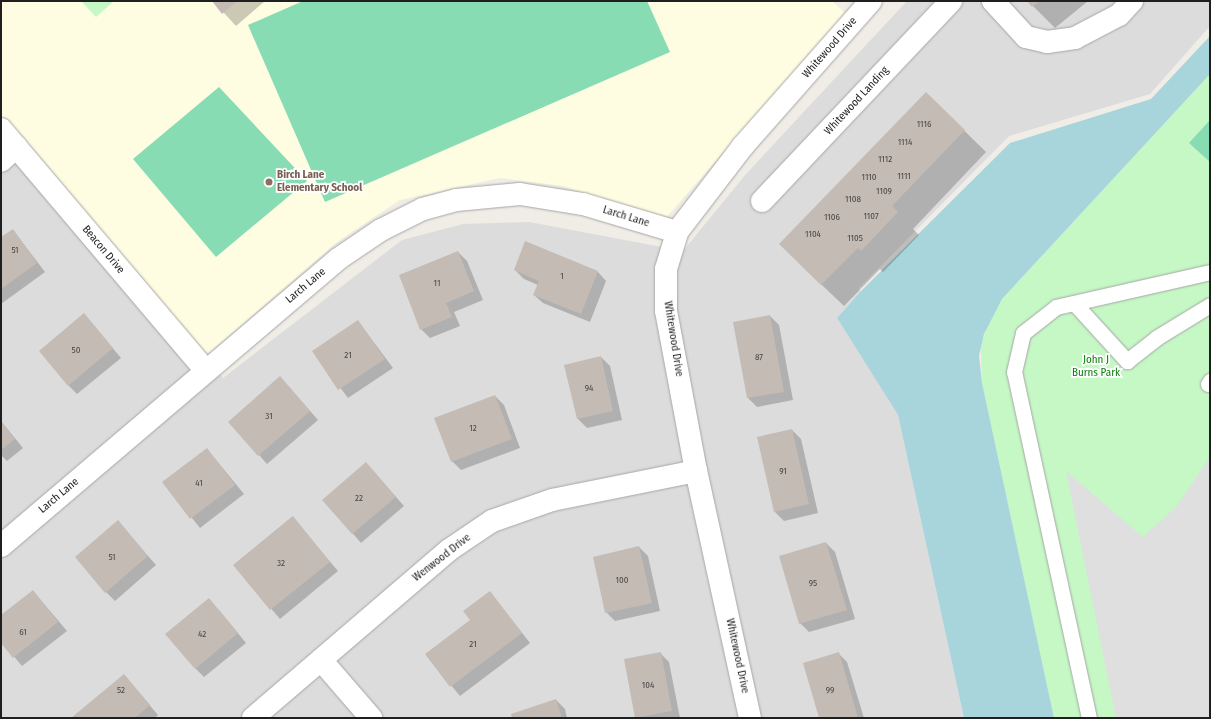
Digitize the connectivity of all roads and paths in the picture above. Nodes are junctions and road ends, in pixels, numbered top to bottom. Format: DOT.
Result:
graph roads {
  1 [pos="951,1"];
  2 [pos="993,1"];
  3 [pos="1132,1"];
  4 [pos="861,4"];
  5 [pos="1,129"];
  6 [pos="9,154"];
  7 [pos="762,201"];
  8 [pos="677,232"];
  9 [pos="1210,272"];
  10 [pos="1074,303"];
  11 [pos="1210,305"];
  12 [pos="206,371"];
  13 [pos="696,471"];
  14 [pos="1,546"];
  15 [pos="321,660"];
  16 [pos="253,718"];
  17 [pos="371,718"];
  18 [pos="750,718"];
  19 [pos="1089,718"];
  1 -- 7 [label="street, Whitewood Landing"];
  2 -- 3 [label="street"];
  4 -- 8 [label="street, Whitewood Drive"];
  5 -- 6 [label="street, Beacon Drive"];
  6 -- 12 [label="street, Beacon Drive"];
  8 -- 12 [label="street, Larch Lane"];
  8 -- 13 [label="street, Whitewood Drive"];
  9 -- 10 [label="lane"];
  10 -- 11 [label="lane"];
  10 -- 19 [label="lane"];
  12 -- 14 [label="street, Larch Lane"];
  13 -- 15 [label="street, Wenwood Drive"];
  13 -- 18 [label="street, Whitewood Drive"];
  15 -- 16 [label="street, Wenwood Drive"];
  15 -- 17 [label="street"];
}
